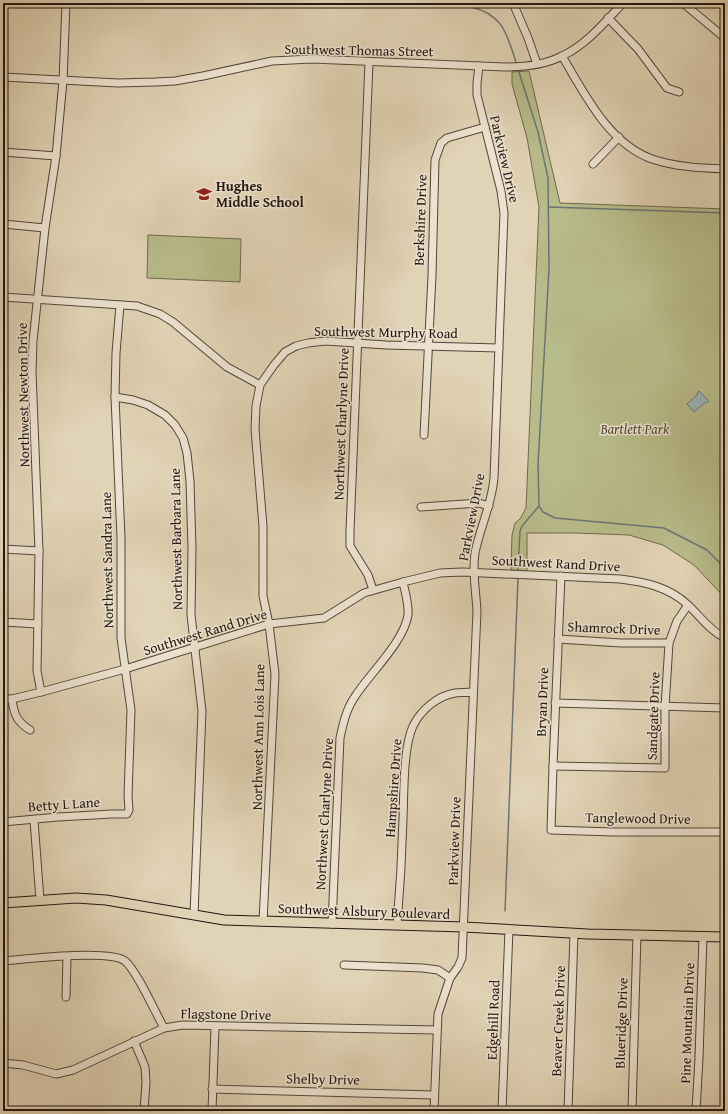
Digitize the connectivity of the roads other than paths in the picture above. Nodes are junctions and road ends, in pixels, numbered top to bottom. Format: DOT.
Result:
graph roads {
  1 [pos="66,3"];
  2 [pos="513,3"];
  3 [pos="623,3"];
  4 [pos="683,3"];
  5 [pos="608,18"];
  6 [pos="725,38"];
  7 [pos="562,56"];
  8 [pos="369,62"];
  9 [pos="537,64"];
  10 [pos="479,66"];
  11 [pos="3,78"];
  12 [pos="63,81"];
  13 [pos="679,92"];
  14 [pos="486,127"];
  15 [pos="619,137"];
  16 [pos="3,152"];
  17 [pos="56,156"];
  18 [pos="593,164"];
  19 [pos="725,169"];
  20 [pos="3,224"];
  21 [pos="45,228"];
  22 [pos="3,297"];
  23 [pos="36,300"];
  24 [pos="120,305"];
  25 [pos="357,343"];
  26 [pos="428,346"];
  27 [pos="499,348"];
  28 [pos="260,385"];
  29 [pos="115,397"];
  30 [pos="424,435"];
  31 [pos="489,506"];
  32 [pos="421,507"];
  33 [pos="3,549"];
  34 [pos="39,551"];
  35 [pos="475,573"];
  36 [pos="561,576"];
  37 [pos="403,582"];
  38 [pos="373,590"];
  39 [pos="688,605"];
  40 [pos="3,622"];
  41 [pos="38,624"];
  42 [pos="269,624"];
  43 [pos="725,638"];
  44 [pos="558,639"];
  45 [pos="669,643"];
  46 [pos="194,649"];
  47 [pos="125,670"];
  48 [pos="41,692"];
  49 [pos="473,692"];
  50 [pos="3,699"];
  51 [pos="12,699"];
  52 [pos="555,703"];
  53 [pos="665,707"];
  54 [pos="725,708"];
  55 [pos="30,730"];
  56 [pos="553,766"];
  57 [pos="127,814"];
  58 [pos="34,820"];
  59 [pos="3,822"];
  60 [pos="551,830"];
  61 [pos="725,832"];
  62 [pos="40,900"];
  63 [pos="3,903"];
  64 [pos="194,915"];
  65 [pos="264,922"];
  66 [pos="332,924"];
  67 [pos="397,925"];
  68 [pos="464,928"];
  69 [pos="509,930"];
  70 [pos="574,933"];
  71 [pos="637,935"];
  72 [pos="703,936"];
  73 [pos="725,937"];
  74 [pos="67,957"];
  75 [pos="3,960"];
  76 [pos="344,965"];
  77 [pos="450,978"];
  78 [pos="66,997"];
  79 [pos="216,1027"];
  80 [pos="164,1028"];
  81 [pos="436,1030"];
  82 [pos="134,1041"];
  83 [pos="3,1063"];
  84 [pos="212,1089"];
  85 [pos="434,1095"];
  86 [pos="144,1111"];
  87 [pos="212,1111"];
  88 [pos="434,1111"];
  89 [pos="502,1111"];
  90 [pos="568,1111"];
  91 [pos="632,1111"];
  92 [pos="696,1111"];
  1 -- 12 [label="street, Northwest Newton Drive"];
  2 -- 9 [label="street"];
  3 -- 5 [label="street, Southwest Thomas Street"];
  4 -- 6 [label="street"];
  5 -- 7 [label="street, Southwest Thomas Street"];
  5 -- 13 [label="street"];
  7 -- 9 [label="street, Southwest Thomas Street"];
  7 -- 15 [label="street"];
  8 -- 10 [label="street, Southwest Thomas Street"];
  8 -- 12 [label="street, Southwest Thomas Street"];
  8 -- 25 [label="street, Northwest Charlyne Drive"];
  9 -- 10 [label="street, Southwest Thomas Street"];
  10 -- 14 [label="street, Parkview Drive"];
  11 -- 12 [label="street, Southwest Thomas Street"];
  12 -- 17 [label="street, Northwest Newton Drive"];
  14 -- 26 [label="street, Berkshire Drive"];
  14 -- 27 [label="street, Parkview Drive"];
  15 -- 18 [label="street"];
  15 -- 19 [label="street"];
  16 -- 17 [label="street"];
  17 -- 21 [label="street, Northwest Newton Drive"];
  20 -- 21 [label="street"];
  21 -- 23 [label="street, Northwest Newton Drive"];
  22 -- 23 [label="street"];
  23 -- 24 [label="street"];
  23 -- 34 [label="street, Northwest Newton Drive"];
  24 -- 28 [label="street"];
  24 -- 29 [label="street, Northwest Sandra Lane"];
  25 -- 26 [label="street, Southwest Murphy Road"];
  25 -- 28 [label="street, Southwest Murphy Road"];
  25 -- 38 [label="street, Northwest Charlyne Drive"];
  26 -- 27 [label="street, Southwest Murphy Road"];
  26 -- 30 [label="street, Berkshire Drive"];
  27 -- 31 [label="street, Parkview Drive"];
  28 -- 42 [label="street, Northwest Ann Lois Lane"];
  29 -- 46 [label="street, Northwest Barbara Lane"];
  29 -- 47 [label="street, Northwest Sandra Lane"];
  31 -- 32 [label="street"];
  31 -- 35 [label="street, Parkview Drive"];
  33 -- 34 [label="street"];
  34 -- 41 [label="street, Northwest Newton Drive"];
  35 -- 36 [label="street, Southwest Rand Drive"];
  35 -- 37 [label="street, Southwest Rand Drive"];
  35 -- 49 [label="street, Parkview Drive"];
  36 -- 39 [label="street, Southwest Rand Drive"];
  36 -- 44 [label="street, Bryan Drive"];
  37 -- 38 [label="street, Southwest Rand Drive"];
  37 -- 66 [label="street, Northwest Charlyne Drive"];
  38 -- 42 [label="street, Southwest Rand Drive"];
  39 -- 43 [label="street, Southwest Rand Drive"];
  39 -- 45 [label="street, Sandgate Drive"];
  40 -- 41 [label="street"];
  41 -- 48 [label="street, Northwest Newton Drive"];
  42 -- 46 [label="street, Southwest Rand Drive"];
  42 -- 65 [label="street, Northwest Ann Lois Lane"];
  44 -- 45 [label="street, Shamrock Drive"];
  44 -- 52 [label="street, Bryan Drive"];
  45 -- 53 [label="street, Sandgate Drive"];
  46 -- 47 [label="street, Southwest Rand Drive"];
  46 -- 64 [label="street, Northwest Barbara Lane"];
  47 -- 48 [label="street, Southwest Rand Drive"];
  47 -- 57 [label="street, Northwest Sandra Lane"];
  48 -- 51 [label="street, Southwest Rand Drive"];
  49 -- 67 [label="street, Hampshire Drive"];
  49 -- 68 [label="street, Parkview Drive"];
  50 -- 51 [label="street, Southwest Rand Drive"];
  51 -- 55 [label="street"];
  52 -- 53 [label="street"];
  52 -- 56 [label="street, Bryan Drive"];
  53 -- 54 [label="street"];
  53 -- 56 [label="street, Sandgate Drive"];
  56 -- 60 [label="street, Bryan Drive"];
  57 -- 58 [label="street, Betty L Lane"];
  58 -- 59 [label="street, Betty L Lane"];
  58 -- 62 [label="street"];
  60 -- 61 [label="street, Tanglewood Drive"];
  62 -- 63 [label="main road, Southwest Alsbury Boulevard"];
  62 -- 64 [label="main road, Southwest Alsbury Boulevard"];
  64 -- 65 [label="main road, Southwest Alsbury Boulevard"];
  65 -- 66 [label="main road, Southwest Alsbury Boulevard"];
  66 -- 67 [label="main road, Southwest Alsbury Boulevard"];
  67 -- 68 [label="main road, Southwest Alsbury Boulevard"];
  68 -- 69 [label="main road, Southwest Alsbury Boulevard"];
  68 -- 77 [label="street, Parkview Drive"];
  69 -- 70 [label="main road, Southwest Alsbury Boulevard"];
  69 -- 89 [label="street, Edgehill Road"];
  70 -- 71 [label="main road, Southwest Alsbury Boulevard"];
  70 -- 90 [label="street, Beaver Creek Drive"];
  71 -- 72 [label="main road, Southwest Alsbury Boulevard"];
  71 -- 91 [label="street, Blueridge Drive"];
  72 -- 73 [label="main road, Southwest Alsbury Boulevard"];
  72 -- 92 [label="street, Pine Mountain Drive"];
  74 -- 75 [label="street"];
  74 -- 78 [label="street"];
  74 -- 80 [label="street"];
  76 -- 77 [label="street"];
  77 -- 81 [label="street, Parkview Drive"];
  79 -- 80 [label="street, Flagstone Drive"];
  79 -- 81 [label="street, Flagstone Drive"];
  79 -- 84 [label="street"];
  80 -- 82 [label="street, Flagstone Drive"];
  81 -- 85 [label="street, Parkview Drive"];
  82 -- 83 [label="street, Flagstone Drive"];
  82 -- 86 [label="street"];
  84 -- 85 [label="street, Shelby Drive"];
  84 -- 87 [label="street"];
  85 -- 88 [label="street, Parkview Drive"];
}
